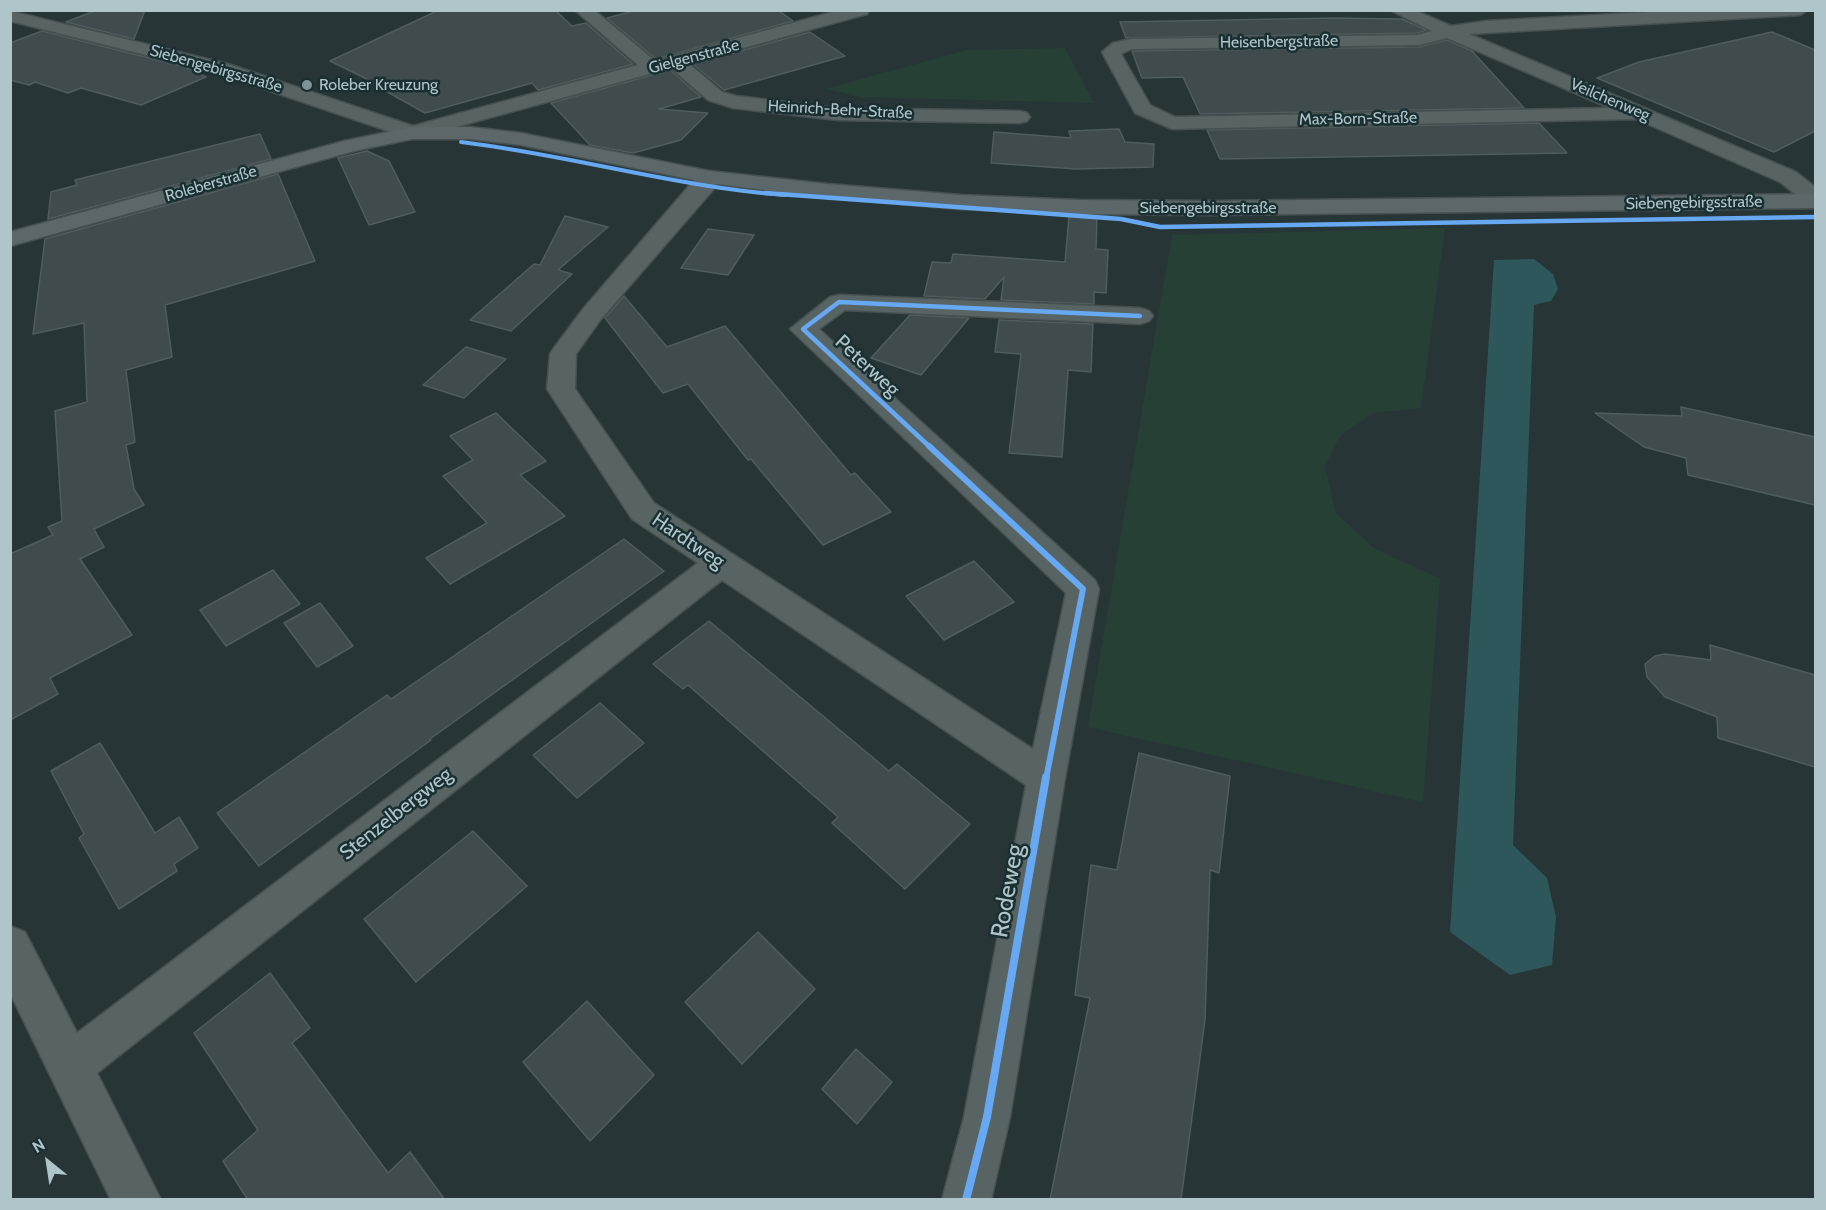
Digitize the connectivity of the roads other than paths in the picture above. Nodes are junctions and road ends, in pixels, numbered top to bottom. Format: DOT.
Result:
graph roads {
  1 [pos="583,10"];
  2 [pos="861,10"];
  3 [pos="1398,10"];
  4 [pos="1800,10"];
  5 [pos="1600,14"];
  6 [pos="10,16"];
  7 [pos="1448,32"];
  8 [pos="1111,52"];
  9 [pos="675,62"];
  10 [pos="653,68"];
  11 [pos="527,101"];
  12 [pos="1642,113"];
  13 [pos="1020,117"];
  14 [pos="412,133"];
  15 [pos="521,139"];
  16 [pos="709,177"];
  17 [pos="1815,200"];
  18 [pos="10,239"];
  19 [pos="1140,316"];
  20 [pos="721,563"];
  21 [pos="1083,589"];
  22 [pos="1046,778"];
  23 [pos="10,947"];
  24 [pos="71,1065"];
  25 [pos="137,1200"];
  26 [pos="966,1200"];
  1 -- 10 [label="street"];
  2 -- 9 [label="street, Gielgenstraße"];
  3 -- 7 [label="street, Veilchenweg"];
  4 -- 5 [label="street, Heisenbergstraße"];
  5 -- 7 [label="street, Heisenbergstraße"];
  6 -- 14 [label="street, Siebengebirgsstraße"];
  7 -- 8 [label="street, Heisenbergstraße"];
  7 -- 12 [label="street, Veilchenweg"];
  8 -- 12 [label="street, Max-Born-Straße"];
  9 -- 10 [label="street, Gielgenstraße"];
  9 -- 13 [label="street, Heinrich-Behr-Straße"];
  10 -- 11 [label="street, Gielgenstraße"];
  11 -- 14 [label="street, Gielgenstraße"];
  11 -- 15 [label="street, Gielgenstraße"];
  12 -- 17 [label="street, Veilchenweg"];
  14 -- 15 [label="main road, Siebengebirgsstraße"];
  14 -- 18 [label="main road, Roleberstraße"];
  15 -- 16 [label="main road, Siebengebirgsstraße"];
  16 -- 17 [label="main road, Siebengebirgsstraße"];
  16 -- 20 [label="street, Hardtweg"];
  19 -- 21 [label="street, Peterweg"];
  20 -- 22 [label="street, Hardtweg"];
  20 -- 24 [label="street, Stenzelbergweg"];
  21 -- 22 [label="street, Rodeweg"];
  22 -- 26 [label="street, Rodeweg"];
  23 -- 24 [label="street"];
  24 -- 25 [label="street"];
}
